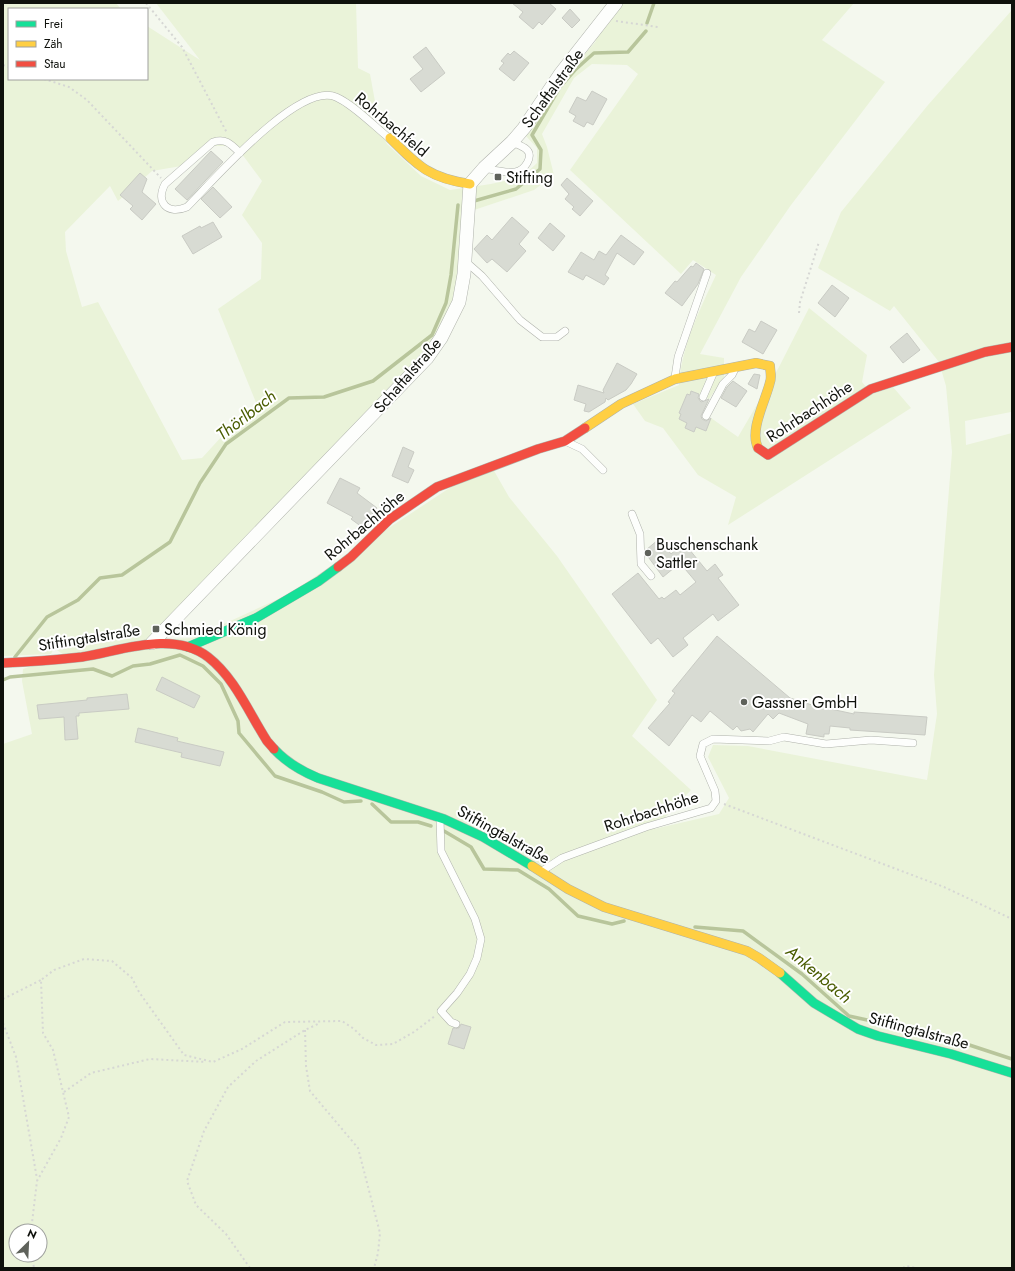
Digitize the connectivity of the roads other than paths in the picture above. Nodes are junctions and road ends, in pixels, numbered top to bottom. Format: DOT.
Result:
graph roads {
  1 [pos="616,3"];
  2 [pos="390,138"];
  3 [pos="512,142"];
  4 [pos="240,153"];
  5 [pos="484,168"];
  6 [pos="470,184"];
  7 [pos="465,261"];
  8 [pos="707,273"];
  9 [pos="564,331"];
  10 [pos="1012,348"];
  11 [pos="735,368"];
  12 [pos="714,372"];
  13 [pos="674,379"];
  14 [pos="703,396"];
  15 [pos="706,416"];
  16 [pos="565,441"];
  17 [pos="603,470"];
  18 [pos="632,514"];
  19 [pos="651,576"];
  20 [pos="152,643"];
  21 [pos="188,647"];
  22 [pos="3,664"];
  23 [pos="913,743"];
  24 [pos="440,817"];
  25 [pos="542,872"];
  26 [pos="456,1024"];
  27 [pos="1012,1073"];
  1 -- 3 [label="street, Schaftalstraße"];
  2 -- 4 [label="lane, Rohrbachfeld"];
  2 -- 6 [label="street, Rohrbachfeld"];
  3 -- 5 [label="street, Schaftalstraße"];
  3 -- 5 [label="lane"];
  4 -- 4 [label="lane, Rohrbachfeld"];
  5 -- 6 [label="street, Schaftalstraße"];
  6 -- 7 [label="street, Schaftalstraße"];
  7 -- 9 [label="lane"];
  7 -- 20 [label="street, Schaftalstraße"];
  8 -- 13 [label="lane"];
  10 -- 11 [label="street, Rohrbachhöhe"];
  11 -- 12 [label="street, Rohrbachhöhe"];
  11 -- 15 [label="lane"];
  12 -- 13 [label="street, Rohrbachhöhe"];
  12 -- 14 [label="lane"];
  13 -- 16 [label="street, Rohrbachhöhe"];
  16 -- 17 [label="lane"];
  16 -- 21 [label="street, Rohrbachhöhe"];
  18 -- 19 [label="lane"];
  20 -- 21 [label="street, Stiftingtalstraße"];
  20 -- 22 [label="street, Stiftingtalstraße"];
  21 -- 24 [label="street, Stiftingtalstraße"];
  23 -- 25 [label="lane, Rohrbachhöhe"];
  24 -- 25 [label="street, Stiftingtalstraße"];
  24 -- 26 [label="lane"];
  25 -- 27 [label="street, Stiftingtalstraße"];
}
